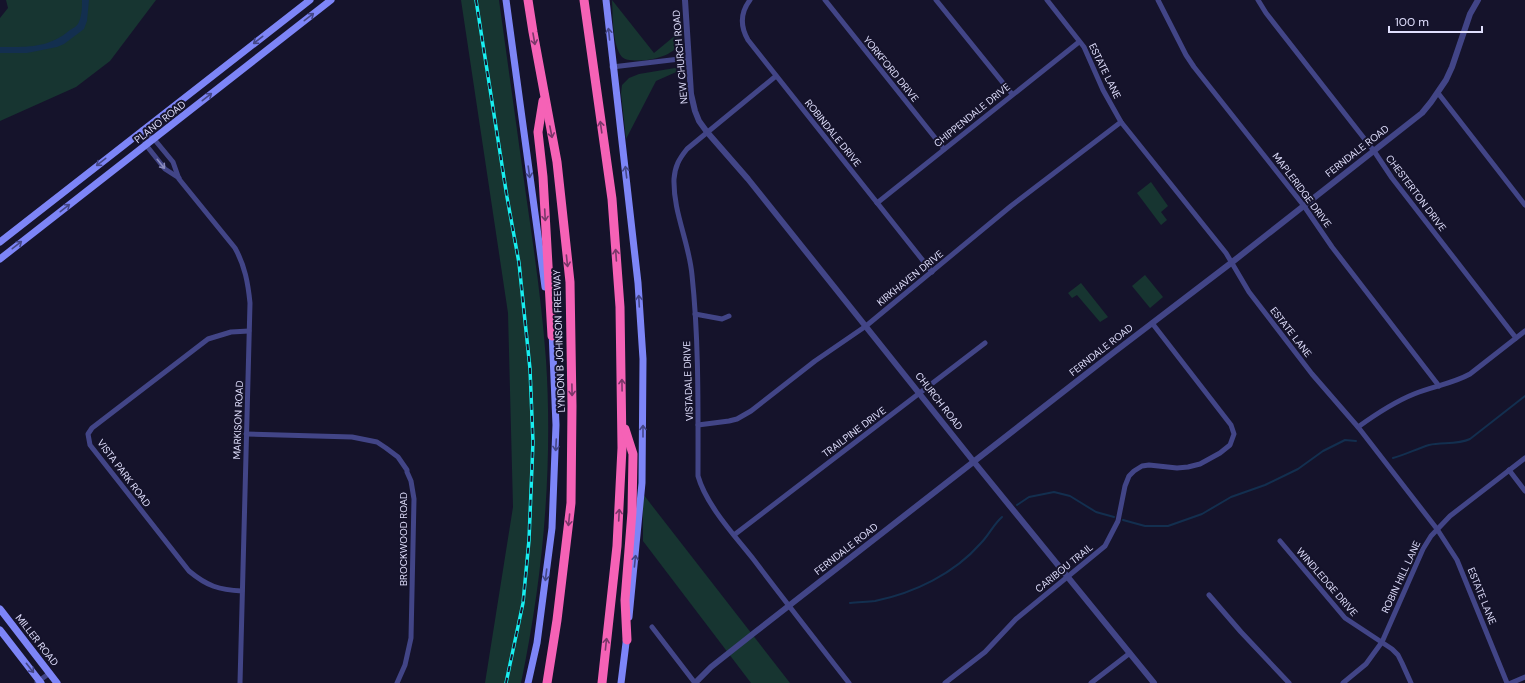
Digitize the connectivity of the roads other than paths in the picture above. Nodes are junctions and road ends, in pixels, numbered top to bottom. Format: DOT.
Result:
graph roads {
  1 [pos="310,0"];
  2 [pos="331,0"];
  3 [pos="506,0"];
  4 [pos="528,0"];
  5 [pos="584,0"];
  6 [pos="606,0"];
  7 [pos="685,0"];
  8 [pos="750,0"];
  9 [pos="825,0"];
  10 [pos="936,0"];
  11 [pos="1047,0"];
  12 [pos="1158,0"];
  13 [pos="1258,0"];
  14 [pos="1478,0"];
  15 [pos="289,16"];
  16 [pos="297,27"];
  17 [pos="1080,42"];
  18 [pos="688,58"];
  19 [pos="612,67"];
  20 [pos="776,76"];
  21 [pos="544,93"];
  22 [pos="1438,93"];
  23 [pos="1012,94"];
  24 [pos="1121,122"];
  25 [pos="142,130"];
  26 [pos="707,132"];
  27 [pos="154,139"];
  28 [pos="146,146"];
  29 [pos="944,149"];
  30 [pos="1374,151"];
  31 [pos="179,178"];
  32 [pos="877,203"];
  33 [pos="1525,205"];
  34 [pos="1304,206"];
  35 [pos="26,221"];
  36 [pos="34,232"];
  37 [pos="0,242"];
  38 [pos="0,259"];
  39 [pos="1231,263"];
  40 [pos="932,272"];
  41 [pos="695,314"];
  42 [pos="729,316"];
  43 [pos="1152,323"];
  44 [pos="866,326"];
  45 [pos="249,331"];
  46 [pos="1525,331"];
  47 [pos="552,336"];
  48 [pos="1516,338"];
  49 [pos="985,343"];
  50 [pos="1439,386"];
  51 [pos="920,393"];
  52 [pos="622,422"];
  53 [pos="698,425"];
  54 [pos="1358,427"];
  55 [pos="246,434"];
  56 [pos="1525,458"];
  57 [pos="974,462"];
  58 [pos="1509,470"];
  59 [pos="1525,491"];
  60 [pos="1437,529"];
  61 [pos="734,535"];
  62 [pos="1280,541"];
  63 [pos="1067,577"];
  64 [pos="242,591"];
  65 [pos="1209,595"];
  66 [pos="789,605"];
  67 [pos="0,610"];
  68 [pos="652,627"];
  69 [pos="0,630"];
  70 [pos="627,640"];
  71 [pos="1382,642"];
  72 [pos="1130,653"];
  73 [pos="50,673"];
  74 [pos="1525,677"];
  75 [pos="39,682"];
  76 [pos="57,683"];
  77 [pos="240,683"];
  78 [pos="398,683"];
  79 [pos="528,683"];
  80 [pos="547,683"];
  81 [pos="602,683"];
  82 [pos="622,683"];
  83 [pos="695,683"];
  84 [pos="849,683"];
  85 [pos="945,683"];
  86 [pos="1091,683"];
  87 [pos="1154,683"];
  88 [pos="1289,683"];
  89 [pos="1343,683"];
  90 [pos="1410,683"];
  91 [pos="1508,683"];
  92 [pos="1512,683"];
  1 -- 15 [label="main road, PLANO ROAD"];
  16 -- 2 [label="main road, PLANO ROAD, one-way"];
  3 -- 47 [label="main road, one-way"];
  4 -- 21 [label="highway, LYNDON B JOHNSON FREEWAY, one-way"];
  52 -- 5 [label="highway, one-way"];
  19 -- 6 [label="main road, one-way"];
  7 -- 18 [label="street, NEW CHURCH ROAD"];
  8 -- 20 [label="street, ROBINDALE DRIVE"];
  9 -- 29 [label="street, YORKFORD DRIVE"];
  10 -- 23 [label="street"];
  11 -- 17 [label="street, ESTATE LANE"];
  12 -- 34 [label="street, MAPLERIDGE DRIVE"];
  13 -- 30 [label="street, CHESTERTON DRIVE"];
  14 -- 22 [label="street, FERNDALE ROAD"];
  15 -- 16 [label="main road"];
  15 -- 25 [label="main road, PLANO ROAD, one-way"];
  27 -- 16 [label="main road, PLANO ROAD, one-way"];
  17 -- 23 [label="street, CHIPPENDALE DRIVE"];
  17 -- 24 [label="street, ESTATE LANE"];
  18 -- 19 [label="street"];
  18 -- 26 [label="street, NEW CHURCH ROAD"];
  70 -- 19 [label="main road, one-way"];
  20 -- 26 [label="street, VISTADALE DRIVE"];
  20 -- 32 [label="street, ROBINDALE DRIVE"];
  21 -- 47 [label="highway, one-way"];
  21 -- 80 [label="highway, LYNDON B JOHNSON FREEWAY, one-way"];
  22 -- 30 [label="street, FERNDALE ROAD"];
  22 -- 33 [label="street"];
  23 -- 29 [label="street, CHIPPENDALE DRIVE"];
  24 -- 39 [label="street, ESTATE LANE"];
  24 -- 40 [label="street, KIRKHAVEN DRIVE"];
  25 -- 27 [label="street, MARKISON ROAD"];
  25 -- 28 [label="street, MARKISON ROAD"];
  25 -- 35 [label="main road, PLANO ROAD, one-way"];
  26 -- 41 [label="street, VISTADALE DRIVE"];
  26 -- 44 [label="street, CHURCH ROAD"];
  27 -- 28 [label="main road, PLANO ROAD"];
  27 -- 31 [label="street, MARKISON ROAD"];
  28 -- 31 [label="street, MARKISON ROAD, one-way"];
  36 -- 28 [label="main road, PLANO ROAD, one-way"];
  29 -- 32 [label="street, CHIPPENDALE DRIVE"];
  30 -- 34 [label="street, FERNDALE ROAD"];
  30 -- 48 [label="street, CHESTERTON DRIVE"];
  31 -- 45 [label="street, MARKISON ROAD"];
  32 -- 40 [label="street, ROBINDALE DRIVE"];
  34 -- 39 [label="street, FERNDALE ROAD"];
  34 -- 50 [label="street, MAPLERIDGE DRIVE"];
  35 -- 36 [label="main road"];
  35 -- 37 [label="main road, PLANO ROAD"];
  38 -- 36 [label="main road, PLANO ROAD, one-way"];
  39 -- 43 [label="street, FERNDALE ROAD"];
  39 -- 54 [label="street, ESTATE LANE"];
  40 -- 44 [label="street, KIRKHAVEN DRIVE"];
  41 -- 42 [label="street"];
  41 -- 53 [label="street, VISTADALE DRIVE"];
  43 -- 57 [label="street, FERNDALE ROAD"];
  43 -- 63 [label="street, CARIBOU TRAIL"];
  44 -- 51 [label="street, CHURCH ROAD"];
  44 -- 53 [label="street, KIRKHAVEN DRIVE"];
  45 -- 55 [label="street, MARKISON ROAD"];
  45 -- 64 [label="street, VISTA PARK ROAD"];
  46 -- 48 [label="street"];
  47 -- 79 [label="main road, one-way"];
  48 -- 50 [label="street"];
  49 -- 51 [label="street, TRAILPINE DRIVE"];
  50 -- 54 [label="street"];
  51 -- 57 [label="street, CHURCH ROAD"];
  51 -- 61 [label="street, TRAILPINE DRIVE"];
  52 -- 70 [label="highway"];
  81 -- 52 [label="highway, one-way"];
  53 -- 61 [label="street, VISTADALE DRIVE"];
  54 -- 60 [label="street, ESTATE LANE"];
  55 -- 64 [label="street, MARKISON ROAD"];
  55 -- 78 [label="street, BROCKWOOD ROAD"];
  56 -- 58 [label="street, ROBIN HILL LANE"];
  57 -- 63 [label="street, CHURCH ROAD"];
  57 -- 66 [label="street, FERNDALE ROAD"];
  58 -- 59 [label="street"];
  58 -- 60 [label="street, ROBIN HILL LANE"];
  60 -- 71 [label="street, ROBIN HILL LANE"];
  60 -- 91 [label="street, ESTATE LANE"];
  61 -- 66 [label="street, VISTADALE DRIVE"];
  62 -- 71 [label="street, WINDLEDGE DRIVE"];
  63 -- 72 [label="street, CHURCH ROAD"];
  63 -- 85 [label="street, CARIBOU TRAIL"];
  64 -- 77 [label="street, MARKISON ROAD"];
  65 -- 88 [label="street"];
  66 -- 83 [label="street, FERNDALE ROAD"];
  66 -- 84 [label="street, VISTADALE DRIVE"];
  67 -- 73 [label="main road, MILLER ROAD"];
  68 -- 83 [label="street"];
  69 -- 75 [label="main road, one-way"];
  70 -- 82 [label="main road"];
  71 -- 89 [label="street, ROBIN HILL LANE"];
  71 -- 90 [label="street, WINDLEDGE DRIVE"];
  72 -- 86 [label="street"];
  72 -- 87 [label="street, CHURCH ROAD"];
  73 -- 75 [label="street"];
  73 -- 76 [label="main road, MILLER ROAD"];
  74 -- 92 [label="street"];
}
